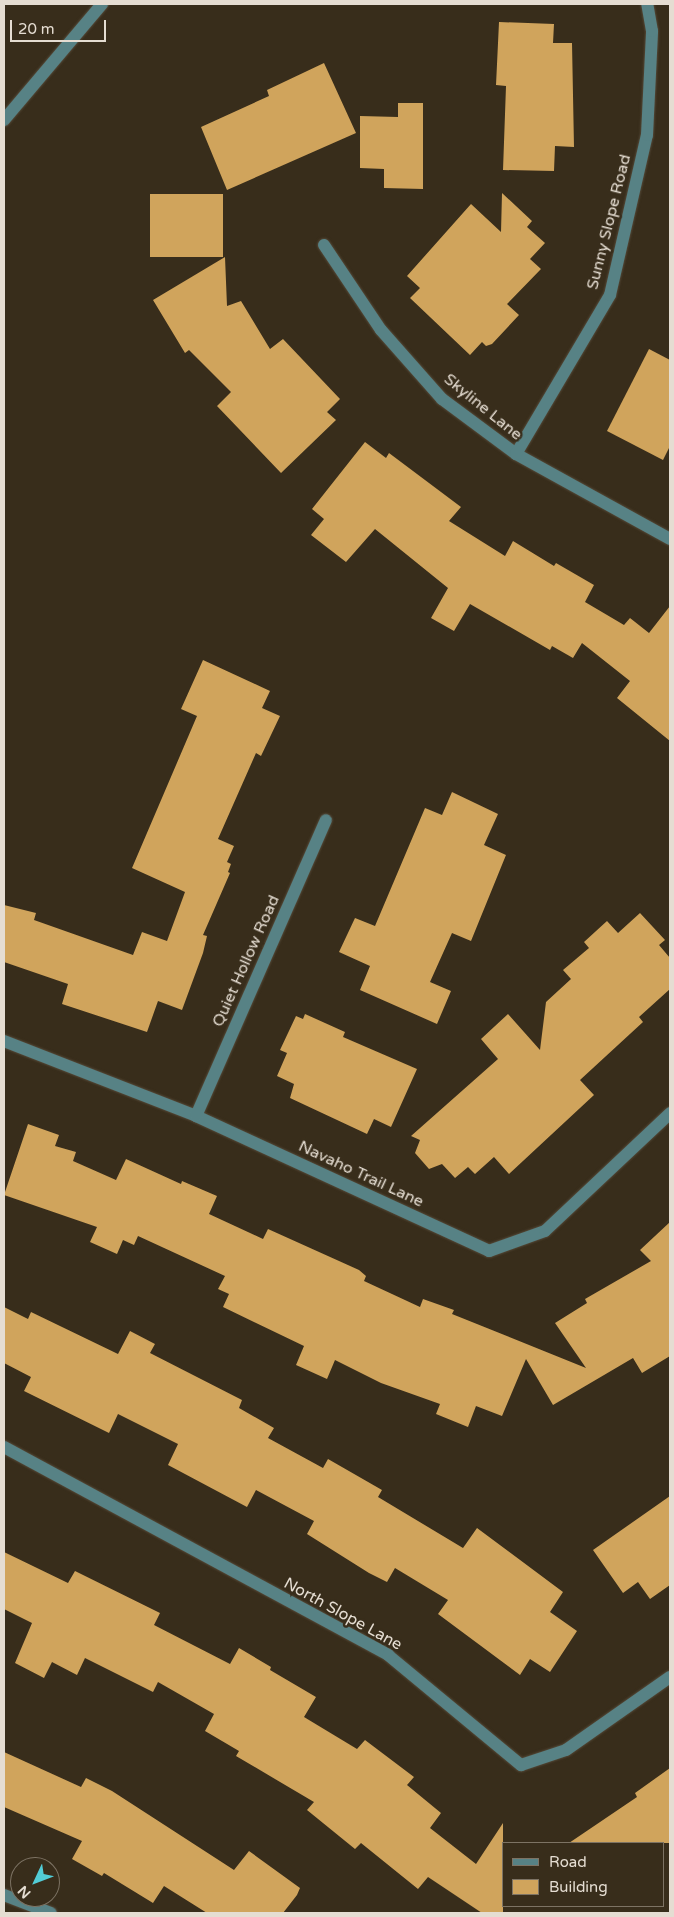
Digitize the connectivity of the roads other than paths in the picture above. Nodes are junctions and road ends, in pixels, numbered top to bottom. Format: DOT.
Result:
graph roads {
  1 [pos="102,4"];
  2 [pos="647,4"];
  3 [pos="4,120"];
  4 [pos="324,244"];
  5 [pos="516,454"];
  6 [pos="670,539"];
  7 [pos="326,820"];
  8 [pos="4,1041"];
  9 [pos="670,1113"];
  10 [pos="196,1116"];
  11 [pos="4,1447"];
  12 [pos="670,1677"];
  13 [pos="4,1895"];
  14 [pos="51,1913"];
  1 -- 3 [label="street"];
  2 -- 5 [label="street, Sunny Slope Road"];
  4 -- 5 [label="street, Skyline Lane"];
  5 -- 6 [label="street, Skyline Lane"];
  7 -- 10 [label="street, Quiet Hollow Road"];
  8 -- 10 [label="street, Navaho Trail Lane"];
  9 -- 10 [label="street, Navaho Trail Lane"];
  11 -- 12 [label="street, North Slope Lane"];
  13 -- 14 [label="street"];
}
